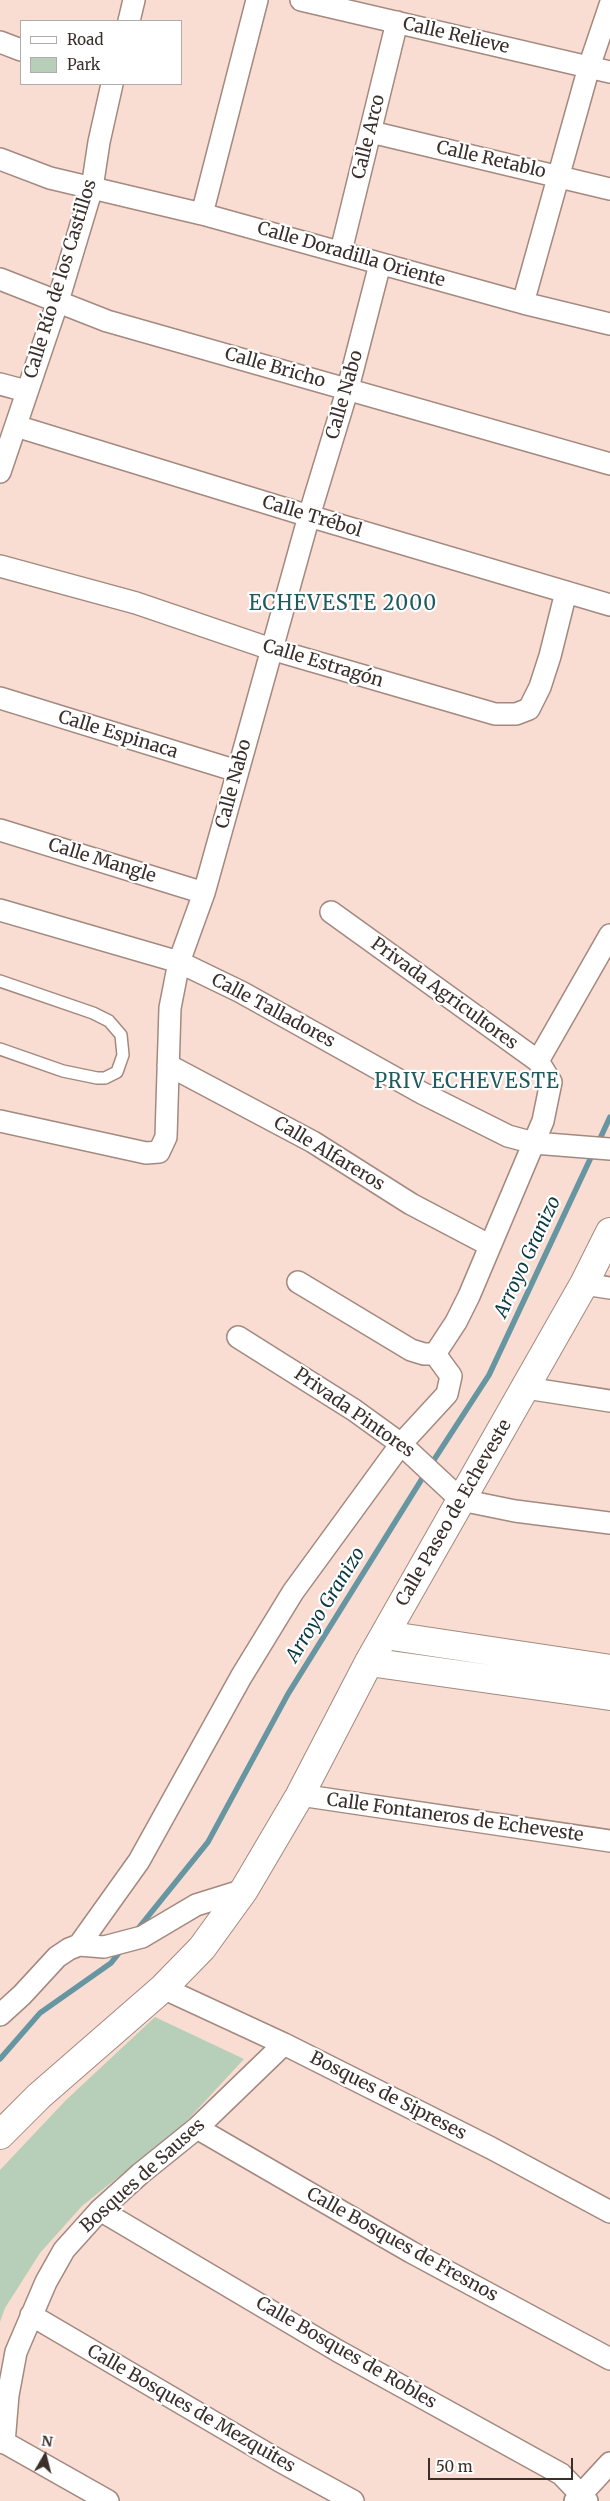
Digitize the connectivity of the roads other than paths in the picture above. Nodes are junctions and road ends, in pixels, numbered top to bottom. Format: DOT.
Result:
graph roads {
  1 [pos="134,0"];
  2 [pos="257,0"];
  3 [pos="301,0"];
  4 [pos="610,5"];
  5 [pos="128,20"];
  6 [pos="397,22"];
  7 [pos="0,42"];
  8 [pos="20,50"];
  9 [pos="588,67"];
  10 [pos="610,72"];
  11 [pos="112,85"];
  12 [pos="371,132"];
  13 [pos="0,159"];
  14 [pos="558,176"];
  15 [pos="92,188"];
  16 [pos="610,189"];
  17 [pos="202,214"];
  18 [pos="341,251"];
  19 [pos="380,264"];
  20 [pos="0,279"];
  21 [pos="58,301"];
  22 [pos="523,303"];
  23 [pos="610,324"];
  24 [pos="0,384"];
  25 [pos="348,388"];
  26 [pos="26,392"];
  27 [pos="16,426"];
  28 [pos="610,464"];
  29 [pos="0,472"];
  30 [pos="309,516"];
  31 [pos="0,566"];
  32 [pos="566,592"];
  33 [pos="610,605"];
  34 [pos="271,649"];
  35 [pos="0,698"];
  36 [pos="237,771"];
  37 [pos="0,830"];
  38 [pos="204,893"];
  39 [pos="0,910"];
  40 [pos="331,912"];
  41 [pos="610,935"];
  42 [pos="179,962"];
  43 [pos="0,981"];
  44 [pos="0,1049"];
  45 [pos="538,1061"];
  46 [pos="168,1065"];
  47 [pos="0,1121"];
  48 [pos="540,1144"];
  49 [pos="603,1149"];
  50 [pos="610,1232"];
  51 [pos="489,1245"];
  52 [pos="298,1282"];
  53 [pos="597,1286"];
  54 [pos="238,1336"];
  55 [pos="435,1354"];
  56 [pos="526,1388"];
  57 [pos="610,1401"];
  58 [pos="408,1449"];
  59 [pos="461,1500"];
  60 [pos="610,1523"];
  61 [pos="385,1635"];
  62 [pos="369,1662"];
  63 [pos="610,1668"];
  64 [pos="610,1696"];
  65 [pos="300,1795"];
  66 [pos="610,1841"];
  67 [pos="244,1890"];
  68 [pos="79,1945"];
  69 [pos="163,1988"];
  70 [pos="0,2015"];
  71 [pos="284,2044"];
  72 [pos="197,2128"];
  73 [pos="0,2135"];
  74 [pos="100,2210"];
  75 [pos="610,2212"];
  76 [pos="31,2315"];
  77 [pos="610,2359"];
  78 [pos="2,2442"];
  79 [pos="610,2463"];
  80 [pos="581,2499"];
  81 [pos="108,2501"];
  82 [pos="353,2501"];
  1 -- 5 [label="street"];
  2 -- 17 [label="street"];
  3 -- 6 [label="street, Calle Relieve"];
  4 -- 9 [label="street"];
  6 -- 9 [label="street, Calle Relieve"];
  6 -- 12 [label="street, Calle Arco"];
  7 -- 8 [label="street"];
  9 -- 10 [label="street, Calle Relieve"];
  9 -- 14 [label="street"];
  11 -- 15 [label="street, Calle Río de los Castillos"];
  12 -- 14 [label="street, Calle Retablo"];
  12 -- 18 [label="street, Calle Arco"];
  13 -- 15 [label="street, Calle Doradilla Oriente"];
  14 -- 16 [label="street, Calle Retablo"];
  14 -- 22 [label="street"];
  15 -- 17 [label="street, Calle Doradilla Oriente"];
  15 -- 21 [label="street, Calle Río de los Castillos"];
  17 -- 18 [label="street, Calle Doradilla Oriente"];
  18 -- 19 [label="street, Calle Doradilla Oriente"];
  19 -- 22 [label="street, Calle Doradilla Oriente"];
  19 -- 25 [label="street, Calle Nabo"];
  20 -- 21 [label="street, Calle Bricho"];
  21 -- 25 [label="street, Calle Bricho"];
  21 -- 26 [label="street, Calle Río de los Castillos"];
  22 -- 23 [label="street, Calle Doradilla Oriente"];
  24 -- 26 [label="street"];
  25 -- 28 [label="street, Calle Bricho"];
  25 -- 30 [label="street, Calle Nabo"];
  26 -- 27 [label="street, Calle Río de los Castillos"];
  27 -- 29 [label="street, Calle Río de los Castillos"];
  27 -- 30 [label="street, Calle Trébol"];
  30 -- 32 [label="street, Calle Trébol"];
  30 -- 34 [label="street, Calle Nabo"];
  31 -- 34 [label="street, Calle Estragón"];
  32 -- 33 [label="street, Calle Trébol"];
  32 -- 34 [label="street, Calle Estragón"];
  34 -- 36 [label="street, Calle Nabo"];
  35 -- 36 [label="street, Calle Espinaca"];
  36 -- 38 [label="street, Calle Nabo"];
  37 -- 38 [label="street, Calle Mangle"];
  38 -- 42 [label="street, Calle Nabo"];
  39 -- 42 [label="street, Calle Talladores"];
  40 -- 45 [label="street, Privada Agricultores"];
  41 -- 45 [label="street"];
  42 -- 46 [label="street, Calle Nabo"];
  42 -- 48 [label="street, Calle Talladores"];
  43 -- 44 [label="lane"];
  45 -- 48 [label="street, Privada Agricultores"];
  46 -- 47 [label="street, Calle Nabo"];
  46 -- 51 [label="street, Calle Alfareros"];
  48 -- 49 [label="street, Calle Talladores"];
  48 -- 51 [label="street"];
  50 -- 53 [label="street, Calle Paseo de Echeveste"];
  51 -- 55 [label="street"];
  52 -- 55 [label="street"];
  53 -- 56 [label="street, Calle Paseo de Echeveste"];
  54 -- 58 [label="street, Privada Pintores"];
  55 -- 58 [label="street"];
  56 -- 57 [label="street"];
  56 -- 59 [label="street, Calle Paseo de Echeveste"];
  58 -- 59 [label="street, Privada Pintores"];
  58 -- 68 [label="street"];
  59 -- 60 [label="street"];
  59 -- 61 [label="street, Calle Paseo de Echeveste"];
  61 -- 62 [label="street, Calle Paseo de Echeveste"];
  61 -- 63 [label="street"];
  62 -- 64 [label="street"];
  62 -- 65 [label="street, Calle Paseo de Echeveste"];
  65 -- 66 [label="street, Calle Fontaneros de Echeveste"];
  65 -- 67 [label="street, Calle Paseo de Echeveste"];
  67 -- 68 [label="street"];
  67 -- 69 [label="street, Calle Paseo de Echeveste"];
  68 -- 70 [label="street"];
  69 -- 71 [label="street, Bosques de Sipreses"];
  69 -- 73 [label="street, Calle Paseo de Echeveste"];
  71 -- 72 [label="street, Bosques de Sauses"];
  71 -- 75 [label="street, Bosques de Sipreses"];
  72 -- 74 [label="street, Bosques de Sauses"];
  72 -- 77 [label="street, Calle Bosques de Fresnos"];
  74 -- 76 [label="street, Bosques de Sauses"];
  74 -- 80 [label="street, Calle Bosques de Robles"];
  76 -- 78 [label="street, Bosques de Sauses"];
  76 -- 82 [label="street, Calle Bosques de Mezquites"];
  78 -- 81 [label="street"];
  79 -- 80 [label="street"];
}
